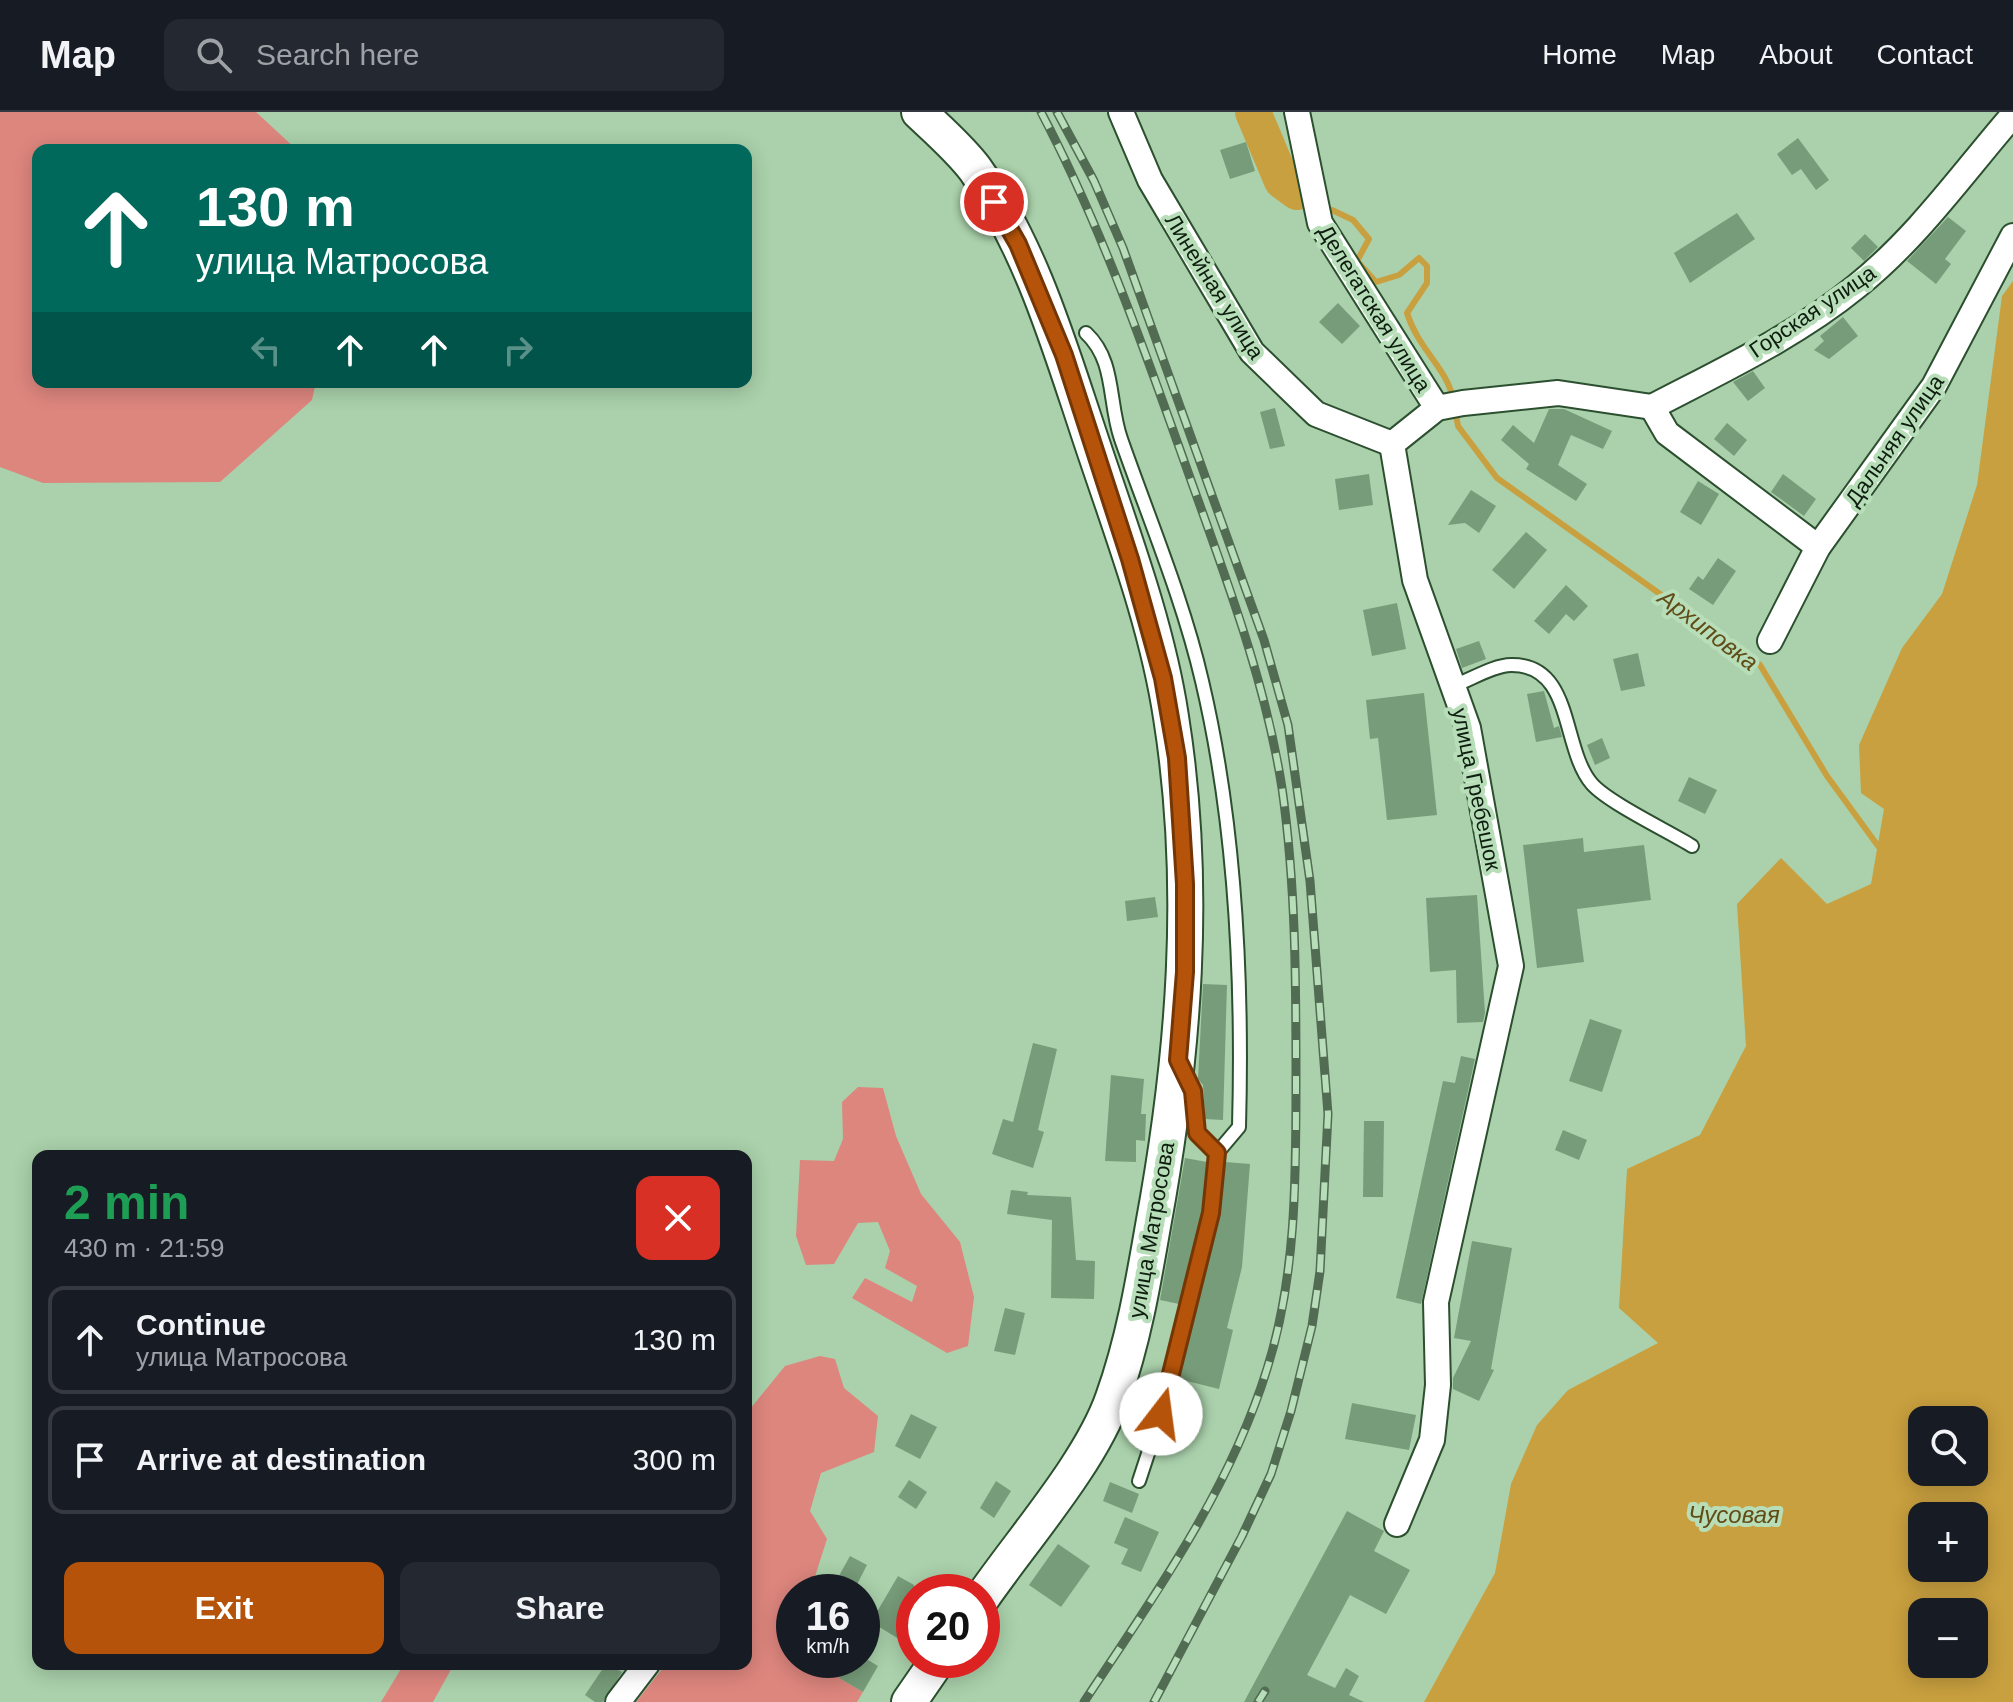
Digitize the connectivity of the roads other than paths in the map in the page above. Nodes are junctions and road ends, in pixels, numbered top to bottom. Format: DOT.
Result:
graph roads {
  1 [pos="919,112"];
  2 [pos="1121,112"];
  3 [pos="1297,112"];
  4 [pos="2013,115"];
  5 [pos="2013,236"];
  6 [pos="1086,333"];
  7 [pos="1652,407"];
  8 [pos="1437,408"];
  9 [pos="1392,444"];
  10 [pos="1818,547"];
  11 [pos="1770,641"];
  12 [pos="1453,686"];
  13 [pos="1692,846"];
  14 [pos="1178,1060"];
  15 [pos="1217,1153"];
  16 [pos="1113,1400"];
  17 [pos="1161,1414"];
  18 [pos="1139,1481"];
  19 [pos="1397,1524"];
  20 [pos="999,1574"];
  21 [pos="642,1670"];
  22 [pos="926,1678"];
  23 [pos="618,1702"];
  24 [pos="909,1702"];
  1 -- 14 [label="street, улица Матросова"];
  2 -- 9 [label="street, Линейная улица"];
  3 -- 8 [label="street, Делегатская улица"];
  4 -- 7 [label="street, Горская улица"];
  5 -- 10 [label="street, Дальняя улица"];
  6 -- 15 [label="lane"];
  7 -- 8 [label="street"];
  7 -- 10 [label="street"];
  8 -- 9 [label="street"];
  9 -- 12 [label="street, улица Гребешок"];
  10 -- 11 [label="street, Дальняя улица"];
  12 -- 13 [label="lane"];
  12 -- 19 [label="street, улица Гребешок"];
  14 -- 15 [label="lane"];
  14 -- 16 [label="street, улица Матросова"];
  15 -- 17 [label="lane"];
  16 -- 17 [label="lane"];
  16 -- 20 [label="street, улица Матросова"];
  17 -- 18 [label="lane"];
  21 -- 23 [label="street"];
  22 -- 24 [label="street"];
}
